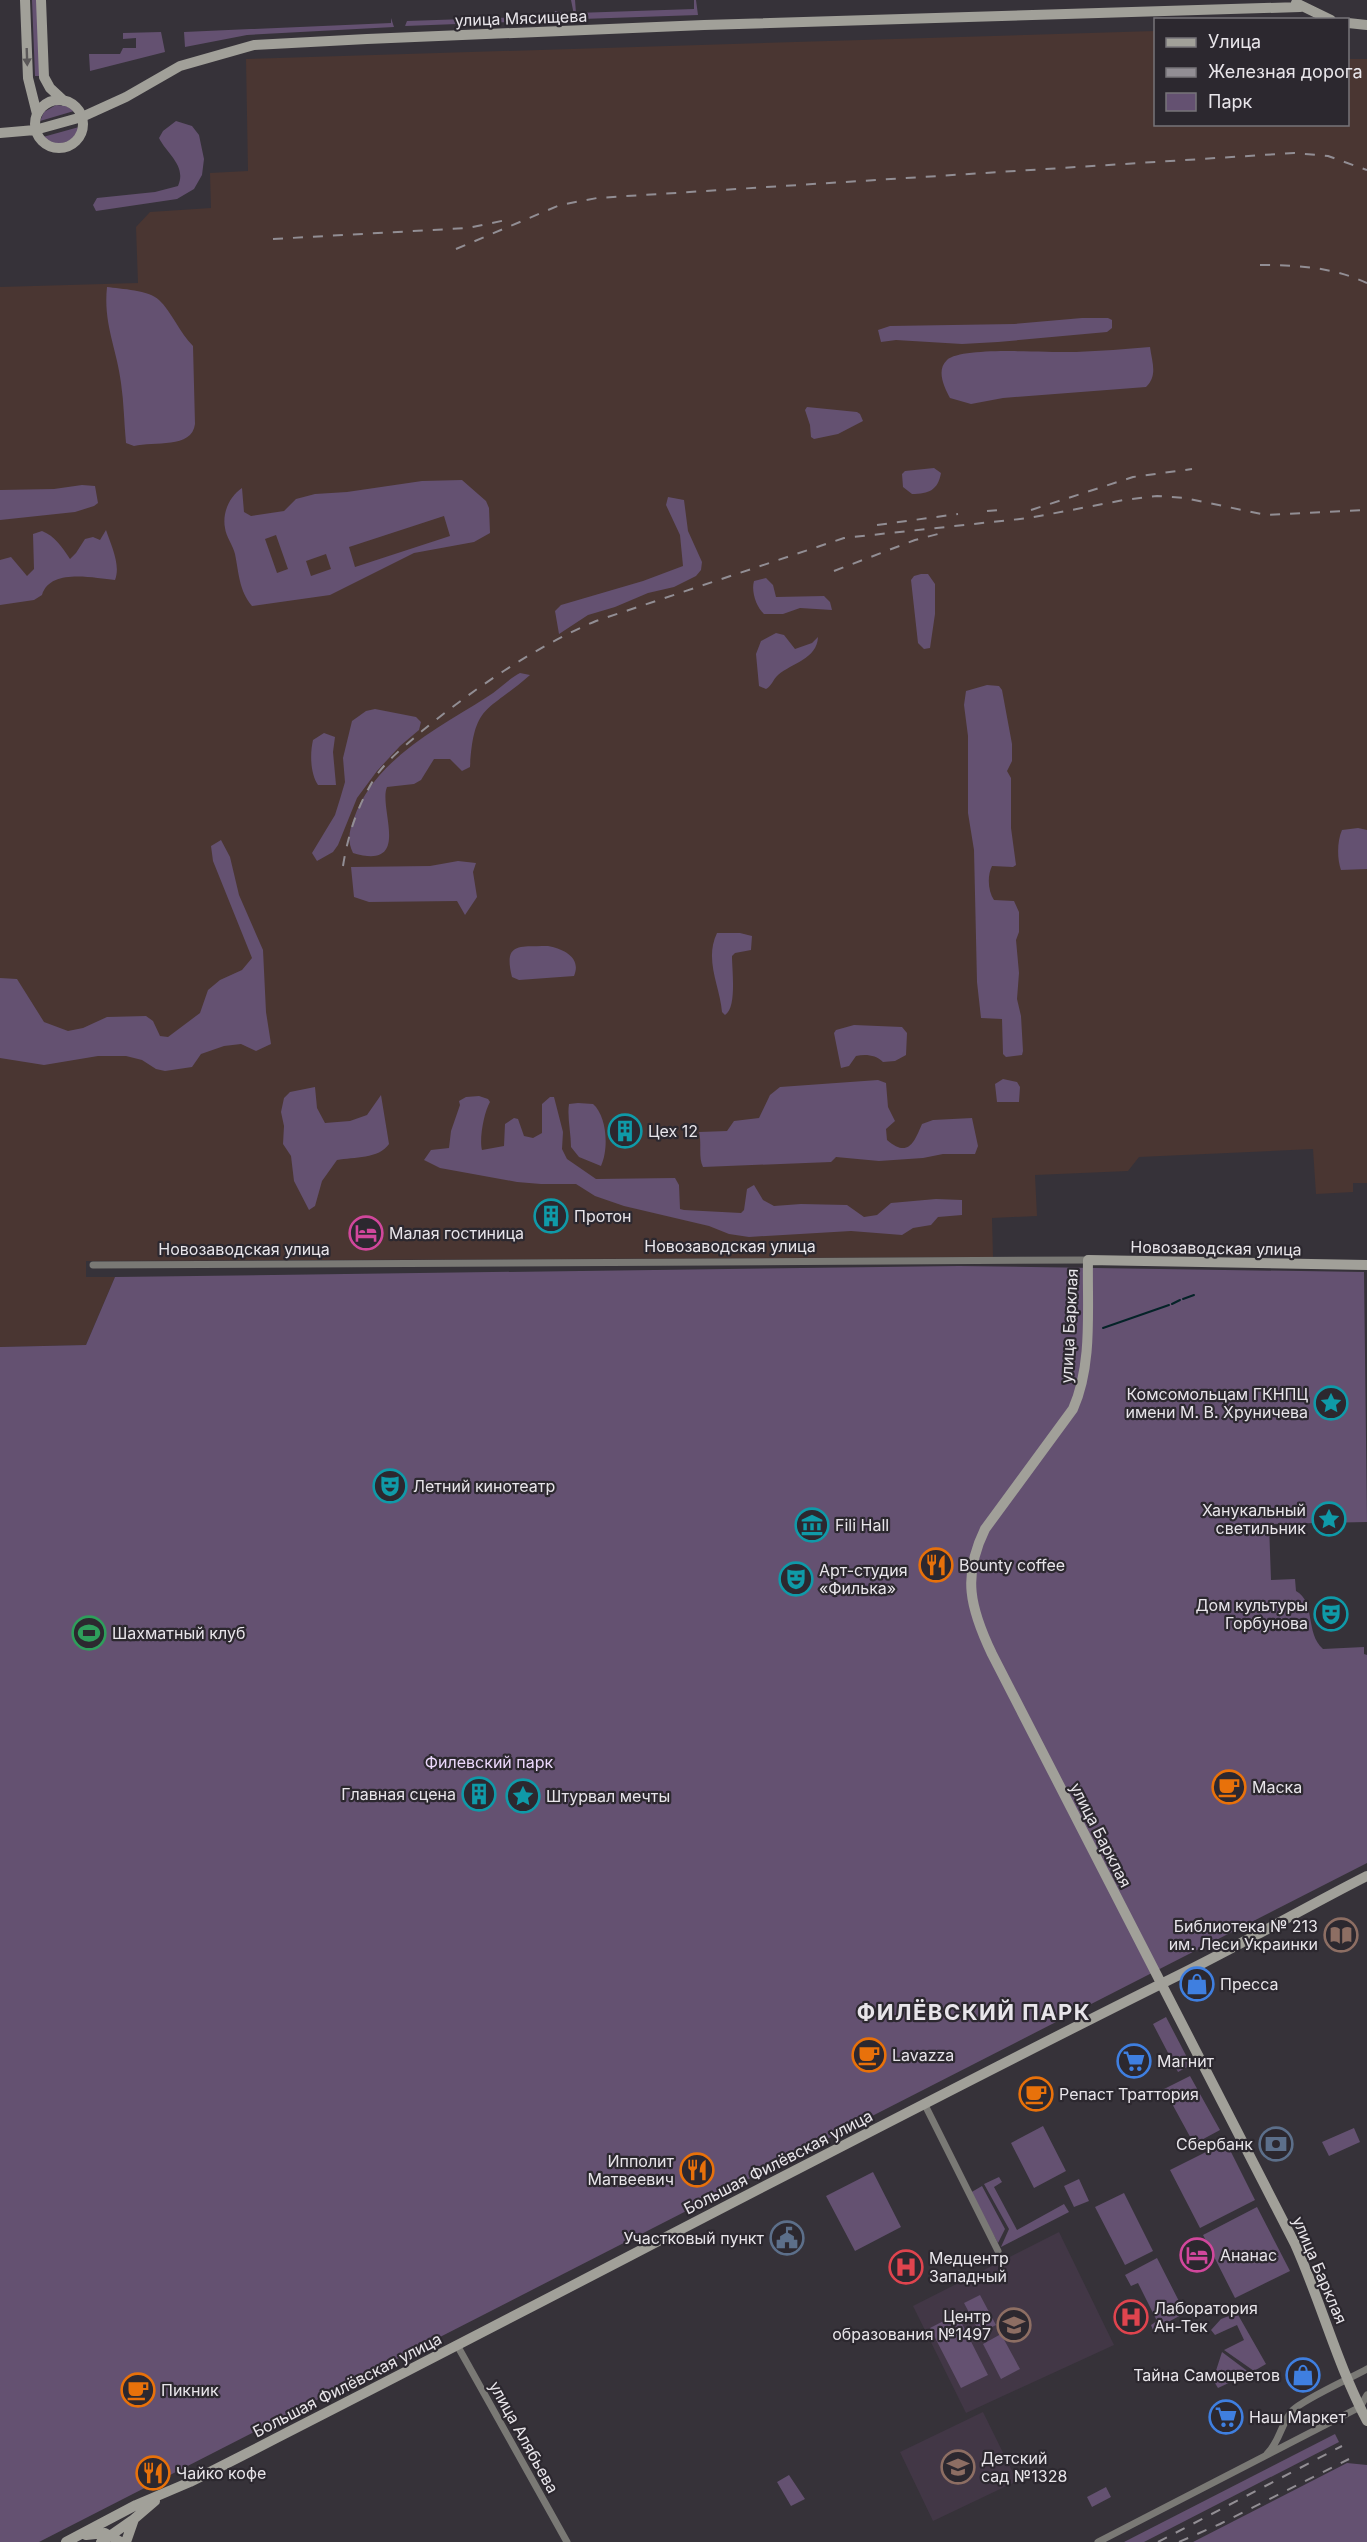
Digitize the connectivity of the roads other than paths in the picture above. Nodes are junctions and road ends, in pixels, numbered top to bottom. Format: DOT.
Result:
graph roads {
  1 [pos="25,0"];
  2 [pos="41,0"];
  3 [pos="1296,3"];
  4 [pos="1327,18"];
  5 [pos="1349,23"];
  6 [pos="1367,25"];
  7 [pos="64,101"];
  8 [pos="37,114"];
  9 [pos="82,117"];
  10 [pos="35,130"];
  11 [pos="0,133"];
  12 [pos="1088,1260"];
  13 [pos="93,1265"];
  14 [pos="1367,1265"];
  15 [pos="1367,1876"];
  16 [pos="1160,1984"];
  17 [pos="924,2103"];
  18 [pos="998,2251"];
  19 [pos="457,2345"];
  20 [pos="1366,2372"];
  21 [pos="1347,2380"];
  22 [pos="1367,2395"];
  23 [pos="1360,2407"];
  24 [pos="1367,2421"];
  25 [pos="1261,2460"];
  26 [pos="159,2497"];
  27 [pos="136,2505"];
  28 [pos="134,2519"];
  29 [pos="70,2540"];
  30 [pos="107,2540"];
  31 [pos="121,2542"];
  32 [pos="126,2542"];
  33 [pos="567,2542"];
  34 [pos="1098,2542"];
  1 -- 8 [label="street, one-way"];
  2 -- 7 [label="street"];
  3 -- 4 [label="street"];
  3 -- 9 [label="street, улица Мясищева"];
  5 -- 6 [label="street"];
  7 -- 8 [label="street"];
  7 -- 9 [label="street"];
  8 -- 10 [label="street"];
  9 -- 10 [label="street, улица Мясищева"];
  9 -- 10 [label="street"];
  10 -- 11 [label="street, улица Мясищева"];
  12 -- 13 [label="street, Новозаводская улица"];
  12 -- 14 [label="street, Новозаводская улица"];
  12 -- 16 [label="street, улица Барклая"];
  15 -- 16 [label="street, Большая Филёвская улица"];
  16 -- 17 [label="street, Большая Филёвская улица"];
  16 -- 21 [label="street, улица Барклая"];
  17 -- 18 [label="street"];
  17 -- 19 [label="street, Большая Филёвская улица"];
  19 -- 26 [label="street, Большая Филёвская улица"];
  19 -- 33 [label="street, улица Алябьева"];
  20 -- 21 [label="street"];
  21 -- 23 [label="street, улица Барклая"];
  21 -- 25 [label="street"];
  22 -- 23 [label="street"];
  23 -- 24 [label="street, улица Барклая"];
  23 -- 25 [label="street"];
  25 -- 34 [label="street"];
  26 -- 27 [label="street, Большая Филёвская улица"];
  26 -- 28 [label="street"];
  27 -- 29 [label="street, Большая Филёвская улица"];
  27 -- 30 [label="street"];
  28 -- 30 [label="street"];
  28 -- 32 [label="street"];
  29 -- 30 [label="street, Большая Филёвская улица"];
  30 -- 31 [label="street"];
}
